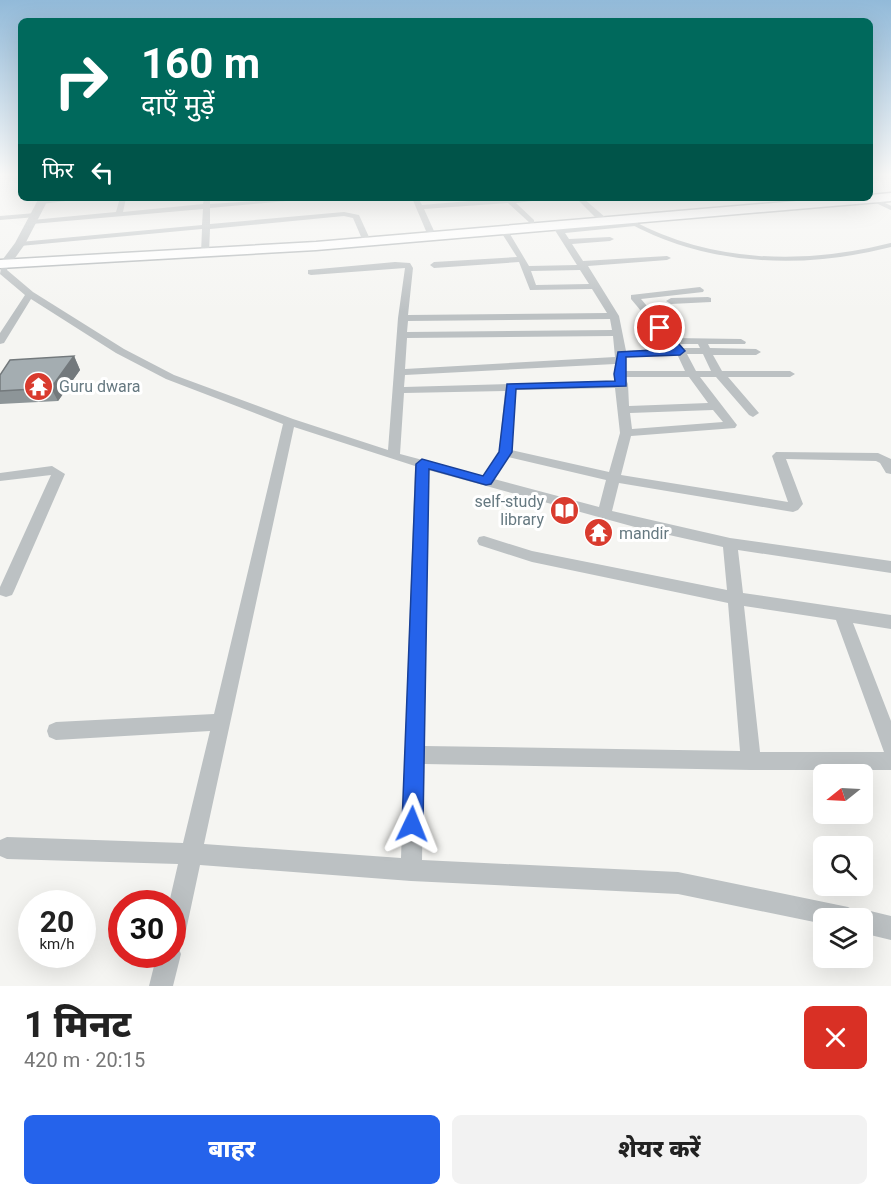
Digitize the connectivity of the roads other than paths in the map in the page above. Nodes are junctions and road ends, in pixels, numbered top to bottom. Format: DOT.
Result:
graph roads {
  1 [pos="33,220"];
  2 [pos="206,220"];
  3 [pos="280,220"];
  4 [pos="357,220"];
  5 [pos="425,220"];
  6 [pos="566,220"];
  7 [pos="591,220"];
  8 [pos="621,220"];
  9 [pos="640,220"];
  10 [pos="631,221"];
  11 [pos="531,222"];
  12 [pos="206,227"];
  13 [pos="557,227"];
  14 [pos="503,229"];
  15 [pos="430,231"];
  16 [pos="365,237"];
  17 [pos="610,239"];
  18 [pos="567,242"];
  19 [pos="20,244"];
  20 [pos="891,246"];
  21 [pos="656,249"];
  22 [pos="205,250"];
  23 [pos="666,258"];
  24 [pos="522,259"];
  25 [pos="4,261"];
  26 [pos="581,262"];
  27 [pos="434,265"];
  28 [pos="527,268"];
  29 [pos="311,272"];
  30 [pos="596,286"];
  31 [pos="700,290"];
  32 [pos="30,294"];
  33 [pos="708,300"];
  34 [pos="639,302"];
  35 [pos="614,316"];
  36 [pos="403,318"];
  37 [pos="618,333"];
  38 [pos="403,335"];
  39 [pos="0,341"];
  40 [pos="670,341"];
  41 [pos="701,341"];
  42 [pos="741,342"];
  43 [pos="680,351"];
  44 [pos="705,352"];
  45 [pos="756,352"];
  46 [pos="621,357"];
  47 [pos="401,372"];
  48 [pos="718,373"];
  49 [pos="692,374"];
  50 [pos="790,374"];
  51 [pos="621,379"];
  52 [pos="511,386"];
  53 [pos="400,390"];
  54 [pos="718,406"];
  55 [pos="624,410"];
  56 [pos="753,413"];
  57 [pos="289,422"];
  58 [pos="626,434"];
  59 [pos="505,452"];
  60 [pos="394,456"];
  61 [pos="422,464"];
  62 [pos="891,470"];
  63 [pos="0,477"];
  64 [pos="614,478"];
  65 [pos="486,481"];
  66 [pos="604,514"];
  67 [pos="484,541"];
  68 [pos="730,543"];
  69 [pos="891,567"];
  70 [pos="6,591"];
  71 [pos="735,598"];
  72 [pos="842,614"];
  73 [pos="891,622"];
  74 [pos="222,722"];
  75 [pos="56,731"];
  76 [pos="891,746"];
  77 [pos="414,755"];
  78 [pos="751,761"];
  79 [pos="891,761"];
  80 [pos="7,848"];
  81 [pos="194,854"];
  82 [pos="411,870"];
  83 [pos="185,890"];
  84 [pos="813,911"];
  85 [pos="873,924"];
  86 [pos="891,928"];
  87 [pos="166,968"];
  88 [pos="161,986"];
  1 -- 19 [label="street"];
  2 -- 12 [label="street"];
  3 -- 12 [label="street"];
  4 -- 16 [label="street"];
  5 -- 15 [label="street"];
  6 -- 11 [label="highway"];
  7 -- 13 [label="highway"];
  8 -- 10 [label="highway"];
  9 -- 10 [label="highway"];
  10 -- 13 [label="street"];
  10 -- 20 [label="lane"];
  11 -- 15 [label="highway"];
  12 -- 19 [label="street"];
  12 -- 22 [label="street"];
  13 -- 14 [label="highway"];
  13 -- 18 [label="street"];
  14 -- 22 [label="highway"];
  14 -- 24 [label="street"];
  15 -- 16 [label="highway"];
  16 -- 22 [label="highway"];
  17 -- 18 [label="street"];
  18 -- 26 [label="street"];
  19 -- 25 [label="street"];
  21 -- 26 [label="street"];
  22 -- 25 [label="highway"];
  23 -- 26 [label="street"];
  24 -- 27 [label="street"];
  24 -- 28 [label="street"];
  25 -- 32 [label="street"];
  26 -- 28 [label="street"];
  26 -- 30 [label="street"];
  28 -- 30 [label="street"];
  29 -- 36 [label="street"];
  30 -- 35 [label="street"];
  31 -- 34 [label="street"];
  32 -- 39 [label="street"];
  32 -- 57 [label="street"];
  33 -- 34 [label="street"];
  34 -- 40 [label="street"];
  35 -- 36 [label="street"];
  35 -- 37 [label="street"];
  36 -- 38 [label="street"];
  37 -- 38 [label="street"];
  37 -- 46 [label="street"];
  38 -- 47 [label="street"];
  40 -- 41 [label="street"];
  40 -- 43 [label="street"];
  41 -- 42 [label="street"];
  41 -- 44 [label="street"];
  43 -- 44 [label="street"];
  43 -- 46 [label="street"];
  43 -- 49 [label="street"];
  44 -- 45 [label="street"];
  44 -- 48 [label="street"];
  46 -- 47 [label="street"];
  46 -- 51 [label="street"];
  47 -- 53 [label="street"];
  48 -- 49 [label="street"];
  48 -- 50 [label="street"];
  48 -- 56 [label="street"];
  49 -- 51 [label="street"];
  49 -- 54 [label="street"];
  51 -- 52 [label="street"];
  51 -- 55 [label="street"];
  52 -- 53 [label="street"];
  52 -- 59 [label="street"];
  53 -- 60 [label="street"];
  54 -- 55 [label="street"];
  54 -- 58 [label="street"];
  55 -- 58 [label="street"];
  57 -- 60 [label="street"];
  57 -- 74 [label="street"];
  58 -- 64 [label="street"];
  59 -- 64 [label="street"];
  59 -- 65 [label="street"];
  60 -- 61 [label="street"];
  61 -- 65 [label="street"];
  61 -- 77 [label="street"];
  62 -- 64 [label="street"];
  63 -- 70 [label="street"];
  64 -- 66 [label="street"];
  65 -- 66 [label="street"];
  66 -- 68 [label="street"];
  67 -- 71 [label="street"];
  68 -- 69 [label="street"];
  68 -- 71 [label="street"];
  71 -- 72 [label="street"];
  71 -- 78 [label="street"];
  72 -- 73 [label="street"];
  72 -- 76 [label="street"];
  74 -- 75 [label="street"];
  74 -- 81 [label="street"];
  77 -- 78 [label="street"];
  77 -- 82 [label="street"];
  78 -- 79 [label="street"];
  80 -- 81 [label="street"];
  81 -- 82 [label="street"];
  81 -- 83 [label="street"];
  82 -- 84 [label="street"];
  85 -- 86 [label="street"];
  87 -- 88 [label="street"];
}
